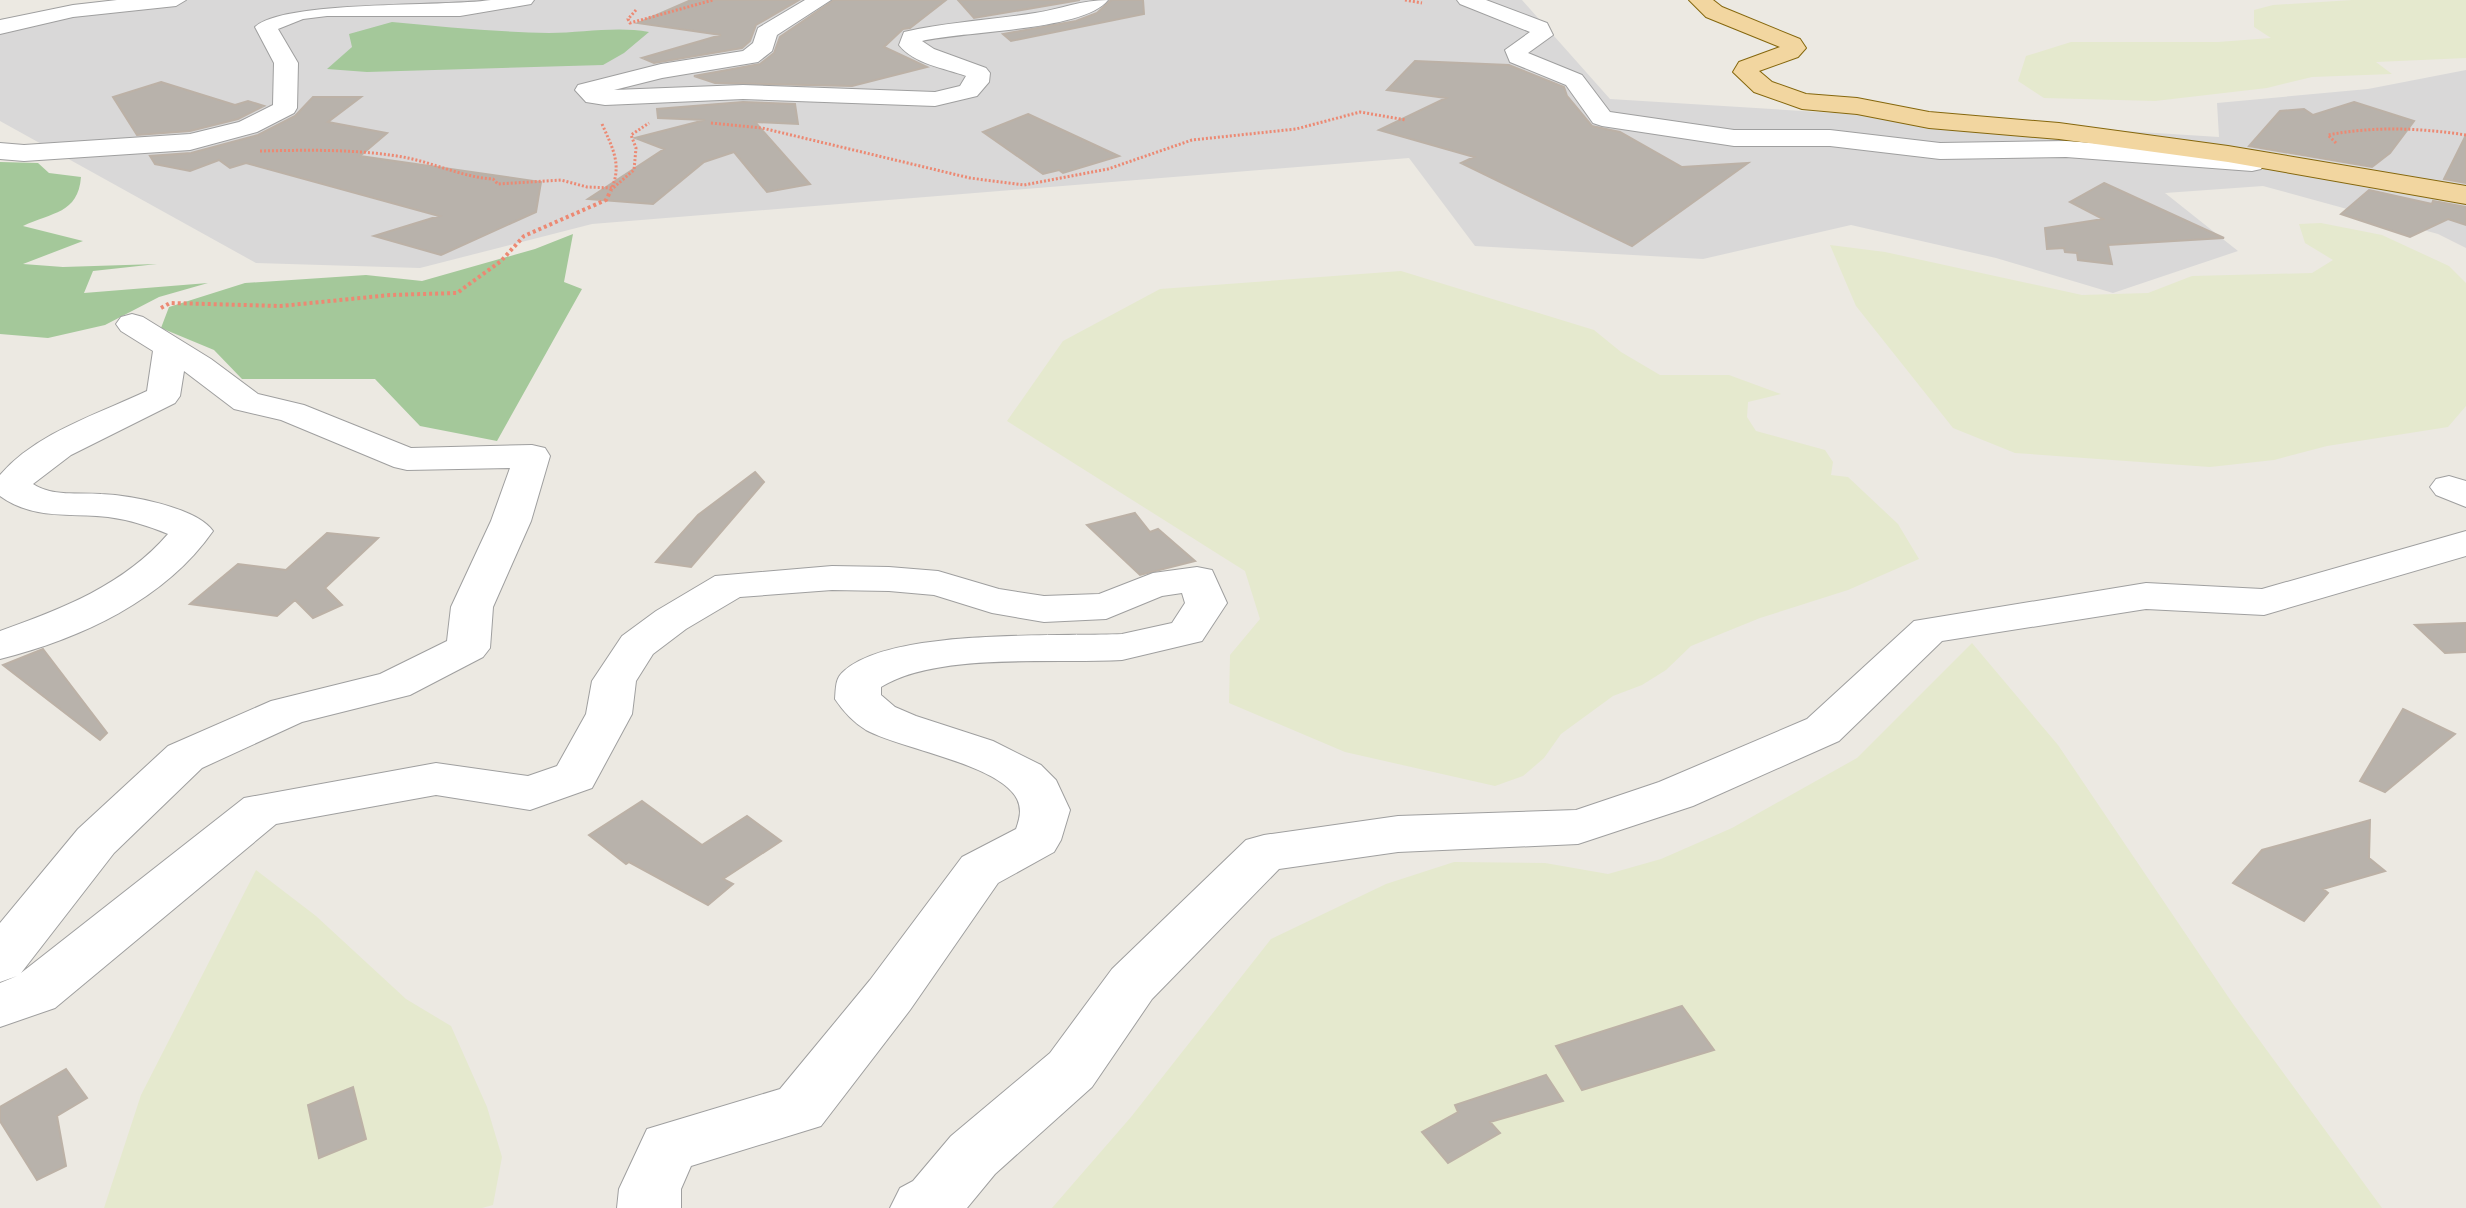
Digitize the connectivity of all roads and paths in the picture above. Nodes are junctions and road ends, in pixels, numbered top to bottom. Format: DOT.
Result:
graph roads {
  1 [pos="176,0"];
  2 [pos="524,0"];
  3 [pos="713,0"];
  4 [pos="821,0"];
  5 [pos="1098,0"];
  6 [pos="1405,0"];
  7 [pos="1467,0"];
  8 [pos="1700,0"];
  9 [pos="1422,3"];
  10 [pos="636,10"];
  11 [pos="0,27"];
  12 [pos="596,93"];
  13 [pos="1406,120"];
  14 [pos="661,123"];
  15 [pos="700,123"];
  16 [pos="2466,135"];
  17 [pos="259,145"];
  18 [pos="2343,146"];
  19 [pos="0,151"];
  20 [pos="2282,162"];
  21 [pos="613,188"];
  22 [pos="2466,195"];
  23 [pos="132,324"];
  24 [pos="170,349"];
  25 [pos="2466,482"];
  26 [pos="2466,496"];
  27 [pos="2466,543"];
  28 [pos="0,646"];
  29 [pos="0,961"];
  30 [pos="0,1005"];
  31 [pos="649,1208"];
  32 [pos="922,1208"];
  1 -- 11 [label="street"];
  2 -- 19 [label="street"];
  3 -- 10 [label="path"];
  4 -- 12 [label="street"];
  5 -- 12 [label="street"];
  6 -- 9 [label="path"];
  7 -- 20 [label="street"];
  8 -- 20 [label="main road"];
  12 -- 21 [label="path"];
  13 -- 15 [label="path"];
  14 -- 21 [label="path"];
  16 -- 18 [label="path"];
  17 -- 21 [label="path"];
  20 -- 22 [label="main road"];
  21 -- 23 [label="path"];
  23 -- 24 [label="street"];
  24 -- 28 [label="street"];
  24 -- 29 [label="street"];
  25 -- 26 [label="street"];
  27 -- 32 [label="street"];
  30 -- 31 [label="street"];
}
